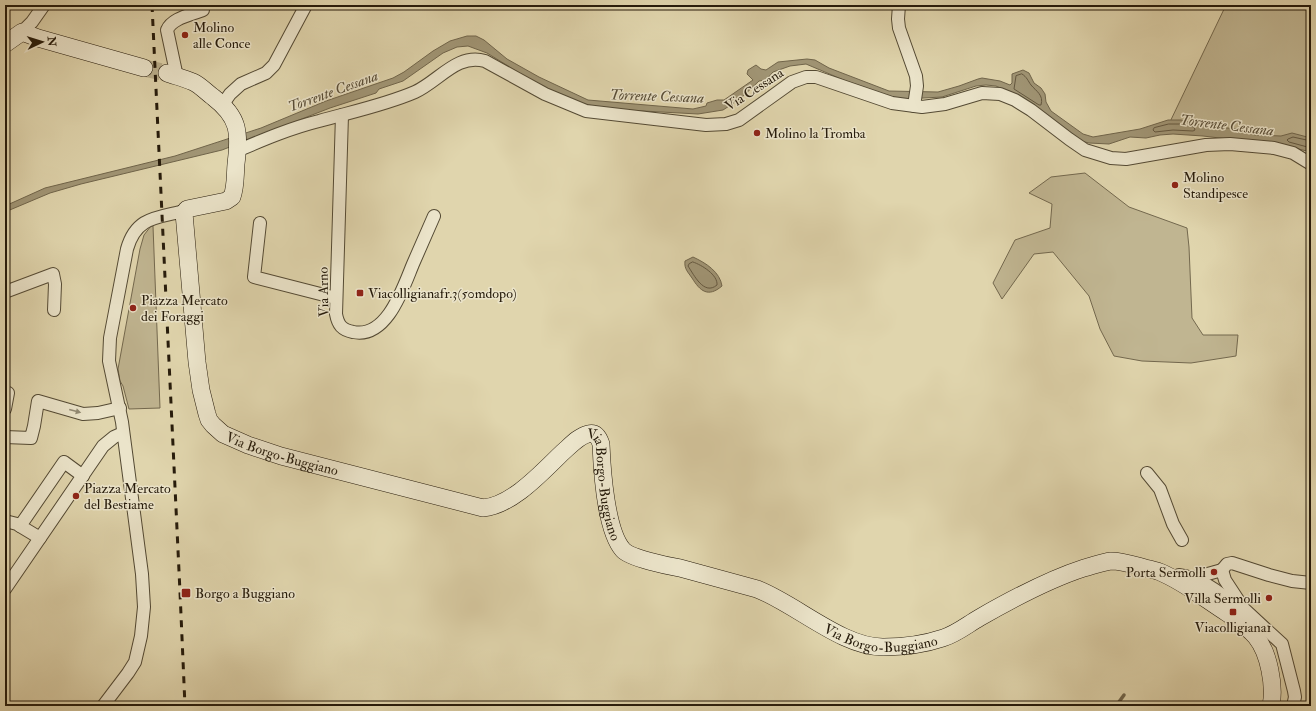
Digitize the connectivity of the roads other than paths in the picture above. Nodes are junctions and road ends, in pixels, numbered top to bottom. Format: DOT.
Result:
graph roads {
  1 [pos="44,5"];
  2 [pos="306,5"];
  3 [pos="899,5"];
  4 [pos="203,10"];
  5 [pos="22,32"];
  6 [pos="5,44"];
  7 [pos="144,68"];
  8 [pos="172,75"];
  9 [pos="223,104"];
  10 [pos="914,106"];
  11 [pos="342,115"];
  12 [pos="239,150"];
  13 [pos="1311,164"];
  14 [pos="184,211"];
  15 [pos="434,216"];
  16 [pos="260,223"];
  17 [pos="5,292"];
  18 [pos="336,298"];
  19 [pos="54,310"];
  20 [pos="8,393"];
  21 [pos="120,408"];
  22 [pos="5,409"];
  23 [pos="122,427"];
  24 [pos="5,437"];
  25 [pos="1147,473"];
  26 [pos="83,476"];
  27 [pos="5,521"];
  28 [pos="20,526"];
  29 [pos="40,538"];
  30 [pos="1182,540"];
  31 [pos="1222,570"];
  32 [pos="1195,578"];
  33 [pos="1175,579"];
  34 [pos="1311,583"];
  35 [pos="5,589"];
  36 [pos="1228,593"];
  37 [pos="1246,618"];
  38 [pos="103,706"];
  39 [pos="1271,706"];
  40 [pos="1293,706"];
  1 -- 5 [label="street"];
  2 -- 9 [label="street"];
  3 -- 10 [label="street"];
  4 -- 8 [label="street"];
  5 -- 6 [label="street"];
  5 -- 7 [label="street"];
  8 -- 9 [label="street"];
  9 -- 12 [label="street"];
  10 -- 11 [label="street, Via Cessana"];
  10 -- 13 [label="street, Via Cessana"];
  11 -- 12 [label="street, Via Cessana"];
  11 -- 18 [label="street, Via Arno"];
  12 -- 14 [label="street"];
  14 -- 21 [label="street"];
  14 -- 33 [label="street, Via Borgo-Buggiano"];
  15 -- 18 [label="street, Via Arno"];
  16 -- 18 [label="street"];
  17 -- 19 [label="street"];
  20 -- 22 [label="street"];
  21 -- 23 [label="street"];
  24 -- 21 [label="street, one-way"];
  23 -- 26 [label="street"];
  23 -- 38 [label="street"];
  25 -- 30 [label="street"];
  26 -- 28 [label="street"];
  26 -- 29 [label="street"];
  27 -- 28 [label="street"];
  28 -- 29 [label="street"];
  29 -- 35 [label="street"];
  31 -- 32 [label="street"];
  31 -- 34 [label="street"];
  31 -- 36 [label="street"];
  32 -- 33 [label="street"];
  32 -- 36 [label="street"];
  33 -- 37 [label="street"];
  36 -- 37 [label="street"];
  37 -- 39 [label="street"];
  37 -- 40 [label="street"];
}
